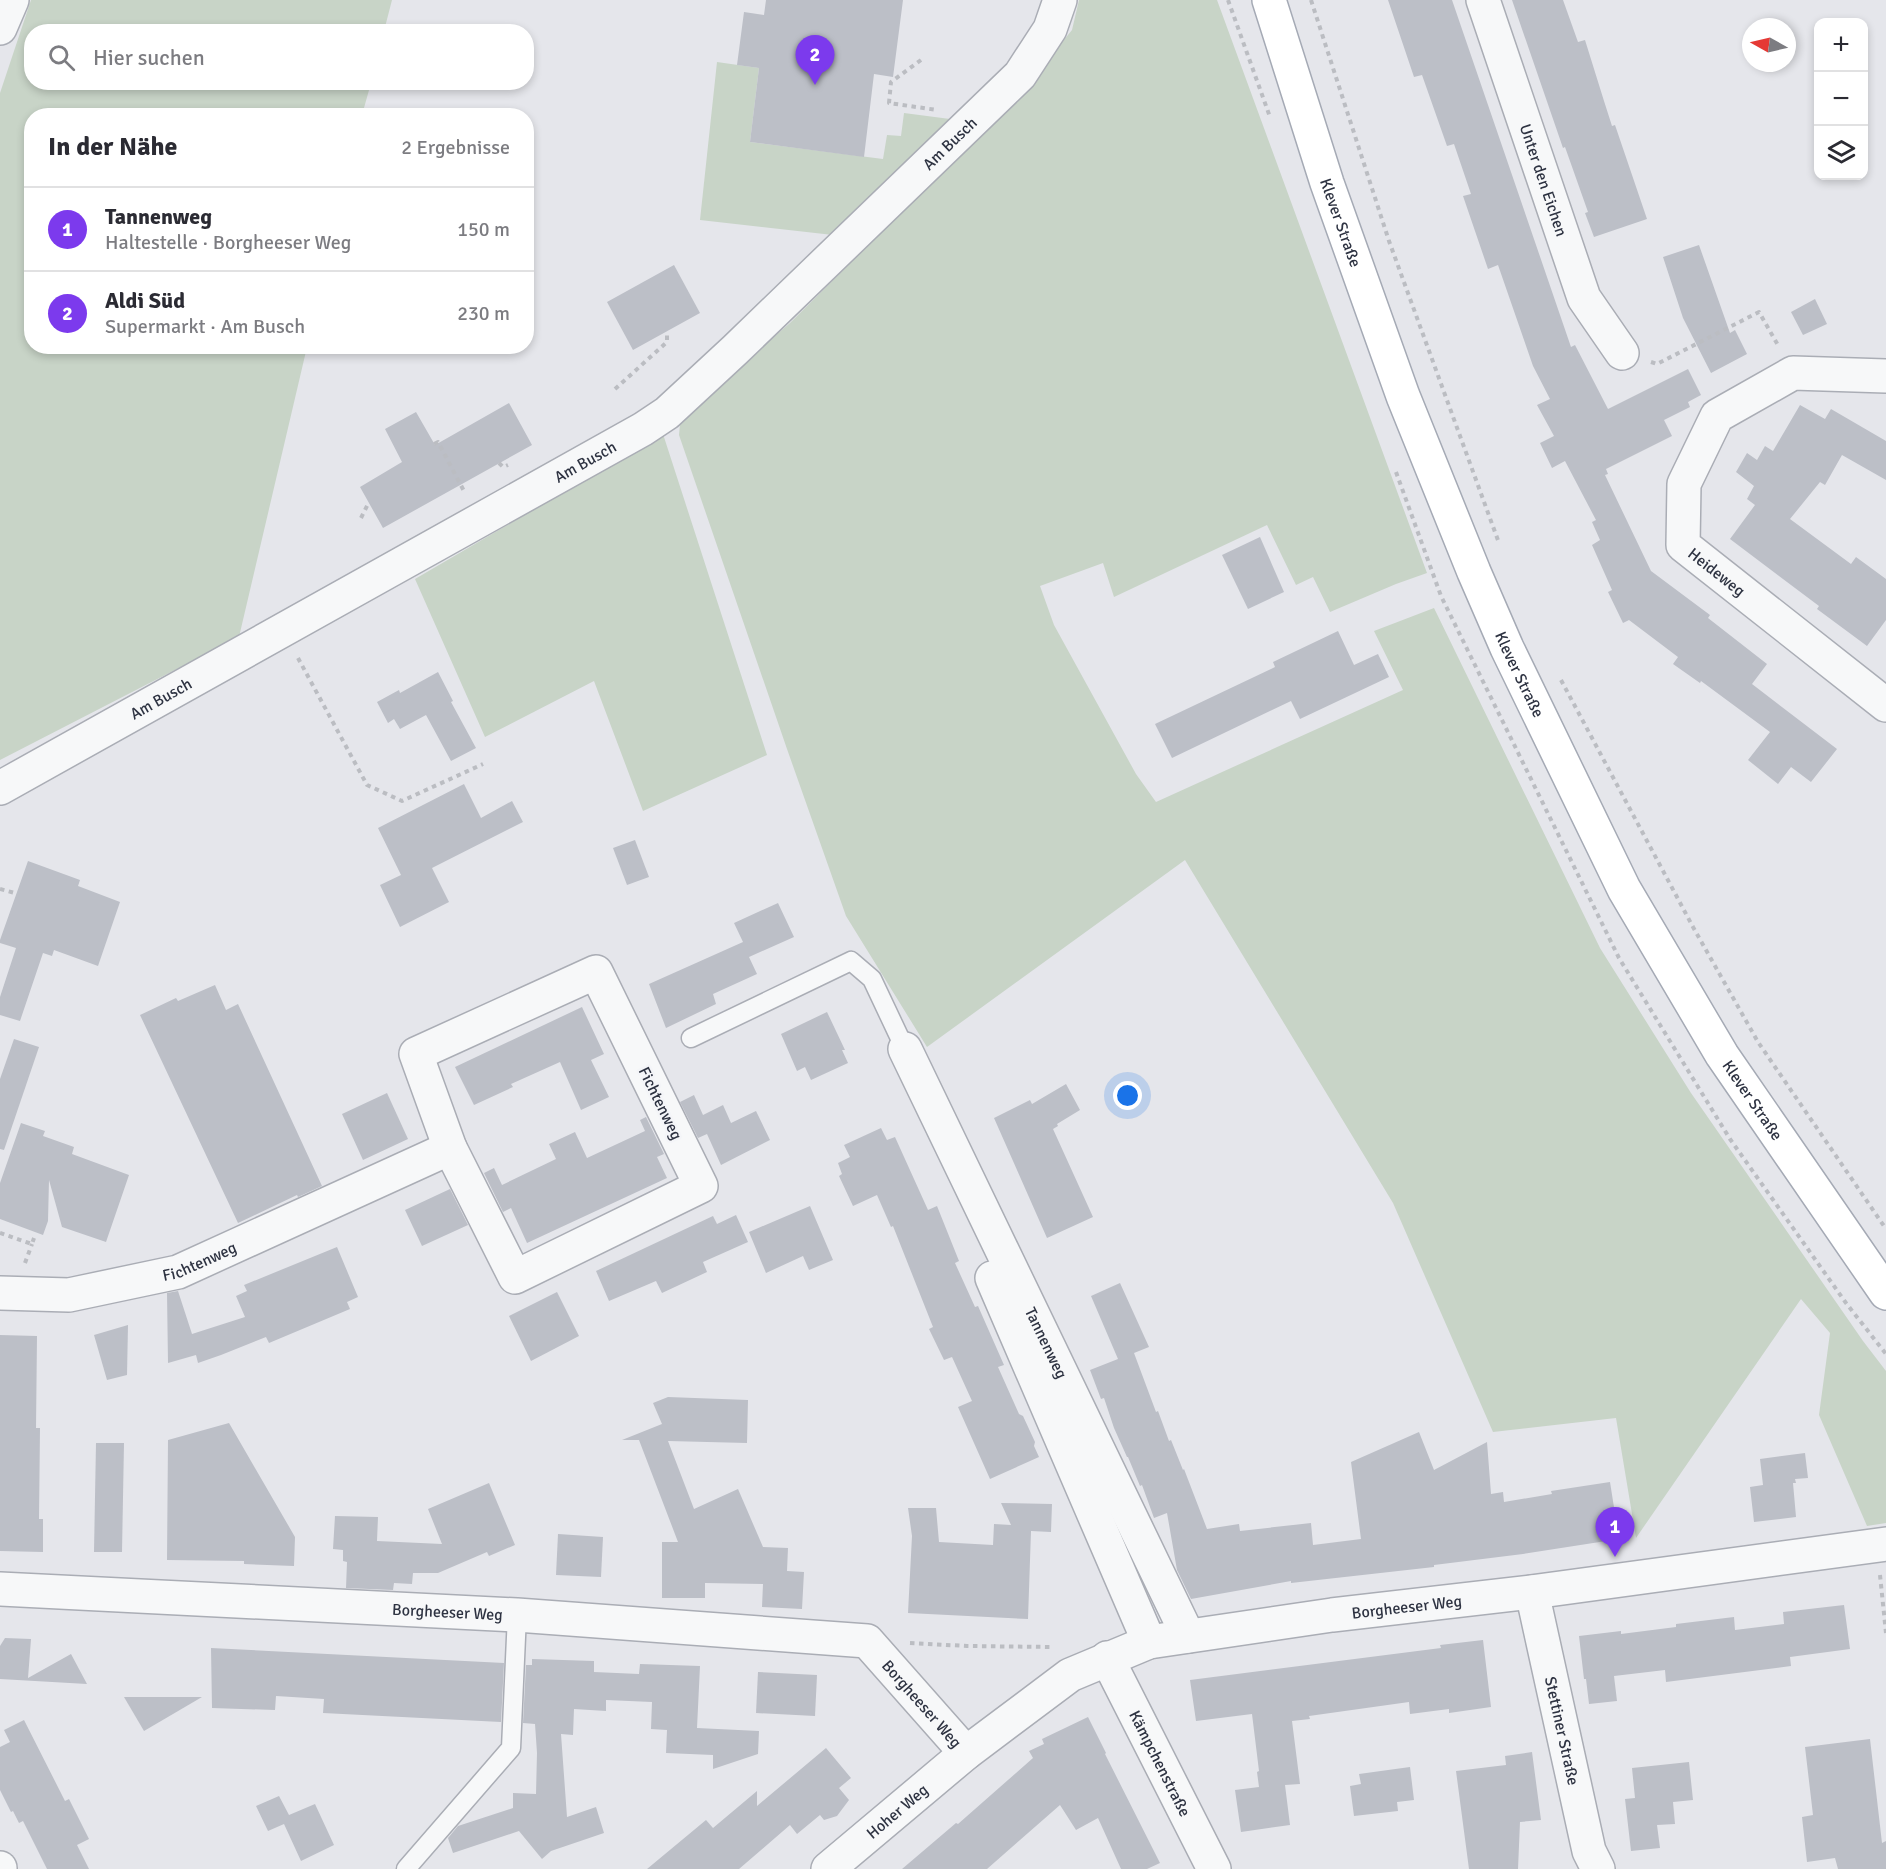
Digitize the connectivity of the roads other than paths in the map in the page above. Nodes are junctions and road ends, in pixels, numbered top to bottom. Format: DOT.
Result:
graph roads {
  1 [pos="12,0"];
  2 [pos="1060,0"];
  3 [pos="1269,0"];
  4 [pos="1483,0"];
  5 [pos="0,28"];
  6 [pos="1622,353"];
  7 [pos="1886,376"];
  8 [pos="1886,705"];
  9 [pos="0,788"];
  10 [pos="691,1038"];
  11 [pos="905,1049"];
  12 [pos="450,1148"];
  13 [pos="950,1182"];
  14 [pos="0,1293"];
  15 [pos="1886,1293"];
  16 [pos="1881,1544"];
  17 [pos="0,1589"];
  18 [pos="1532,1592"];
  19 [pos="517,1615"];
  20 [pos="1188,1636"];
  21 [pos="1149,1642"];
  22 [pos="1107,1658"];
  23 [pos="966,1753"];
  24 [pos="406,1869"];
  25 [pos="828,1869"];
  26 [pos="1214,1869"];
  27 [pos="1598,1869"];
  1 -- 5 [label="street"];
  2 -- 9 [label="street, Am Busch"];
  3 -- 15 [label="main road, Klever Straße"];
  4 -- 6 [label="street, Unter den Eichen"];
  7 -- 8 [label="street, Heideweg"];
  10 -- 11 [label="lane"];
  11 -- 20 [label="street, Tannenweg"];
  12 -- 12 [label="street, Fichtenweg"];
  12 -- 14 [label="street, Fichtenweg"];
  13 -- 21 [label="street, Tannenweg"];
  16 -- 18 [label="street, Borgheeser Weg"];
  17 -- 19 [label="street, Borgheeser Weg"];
  18 -- 20 [label="street, Borgheeser Weg"];
  18 -- 27 [label="street, Stettiner Straße"];
  19 -- 23 [label="street, Borgheeser Weg"];
  19 -- 24 [label="lane"];
  20 -- 21 [label="street, Borgheeser Weg"];
  21 -- 22 [label="street, Borgheeser Weg"];
  22 -- 23 [label="street, Borgheeser Weg"];
  22 -- 26 [label="street, Kämpchenstraße"];
  23 -- 25 [label="street, Hoher Weg"];
}
